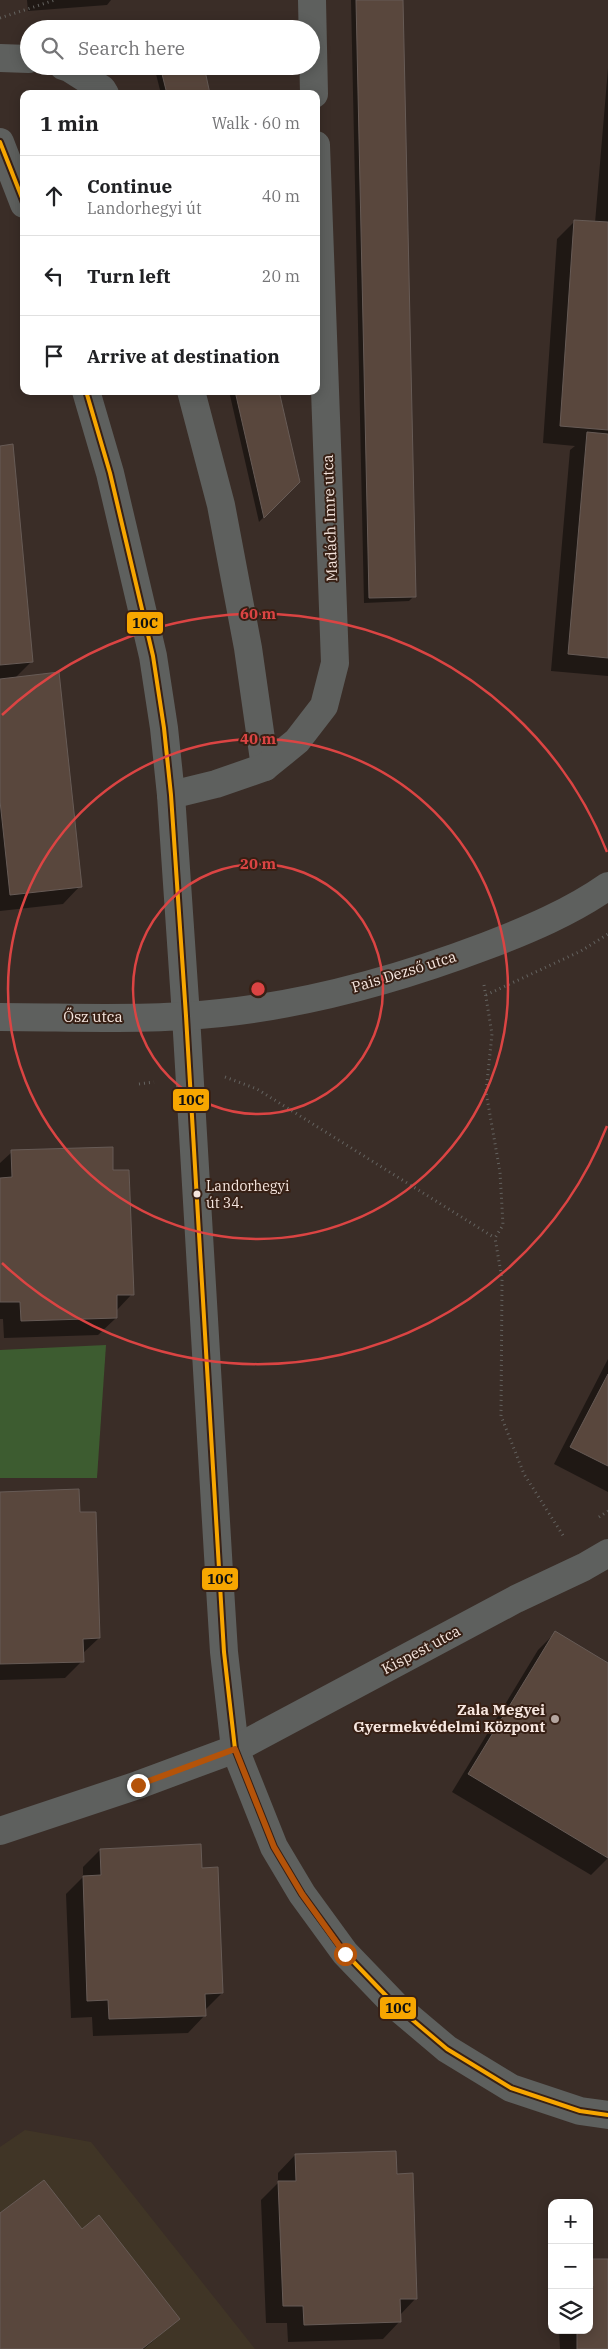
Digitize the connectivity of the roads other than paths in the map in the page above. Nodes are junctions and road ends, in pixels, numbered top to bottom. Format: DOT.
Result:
graph roads {
  1 [pos="312,0"];
  2 [pos="312,20"];
  3 [pos="0,58"];
  4 [pos="20,59"];
  5 [pos="80,75"];
  6 [pos="314,75"];
  7 [pos="103,90"];
  8 [pos="314,90"];
  9 [pos="0,142"];
  10 [pos="20,194"];
  11 [pos="320,254"];
  12 [pos="87,395"];
  13 [pos="192,395"];
  14 [pos="265,767"];
  15 [pos="171,794"];
  16 [pos="608,886"];
  17 [pos="186,1016"];
  18 [pos="0,1017"];
  19 [pos="608,1552"];
  20 [pos="235,1749"];
  21 [pos="0,1830"];
  22 [pos="608,2115"];
  1 -- 2 [label="street"];
  3 -- 4 [label="street"];
  5 -- 7 [label="street"];
  6 -- 8 [label="street"];
  9 -- 10 [label="street"];
  11 -- 14 [label="street, Madách Imre utca"];
  12 -- 15 [label="street"];
  13 -- 14 [label="street"];
  14 -- 15 [label="street, Madách Imre utca"];
  15 -- 17 [label="street"];
  16 -- 17 [label="street, Pais Dezső utca"];
  17 -- 18 [label="street, Ősz utca"];
  17 -- 20 [label="street"];
  19 -- 20 [label="street, Kispest utca"];
  20 -- 21 [label="street, Kispest utca"];
  20 -- 22 [label="street"];
}
